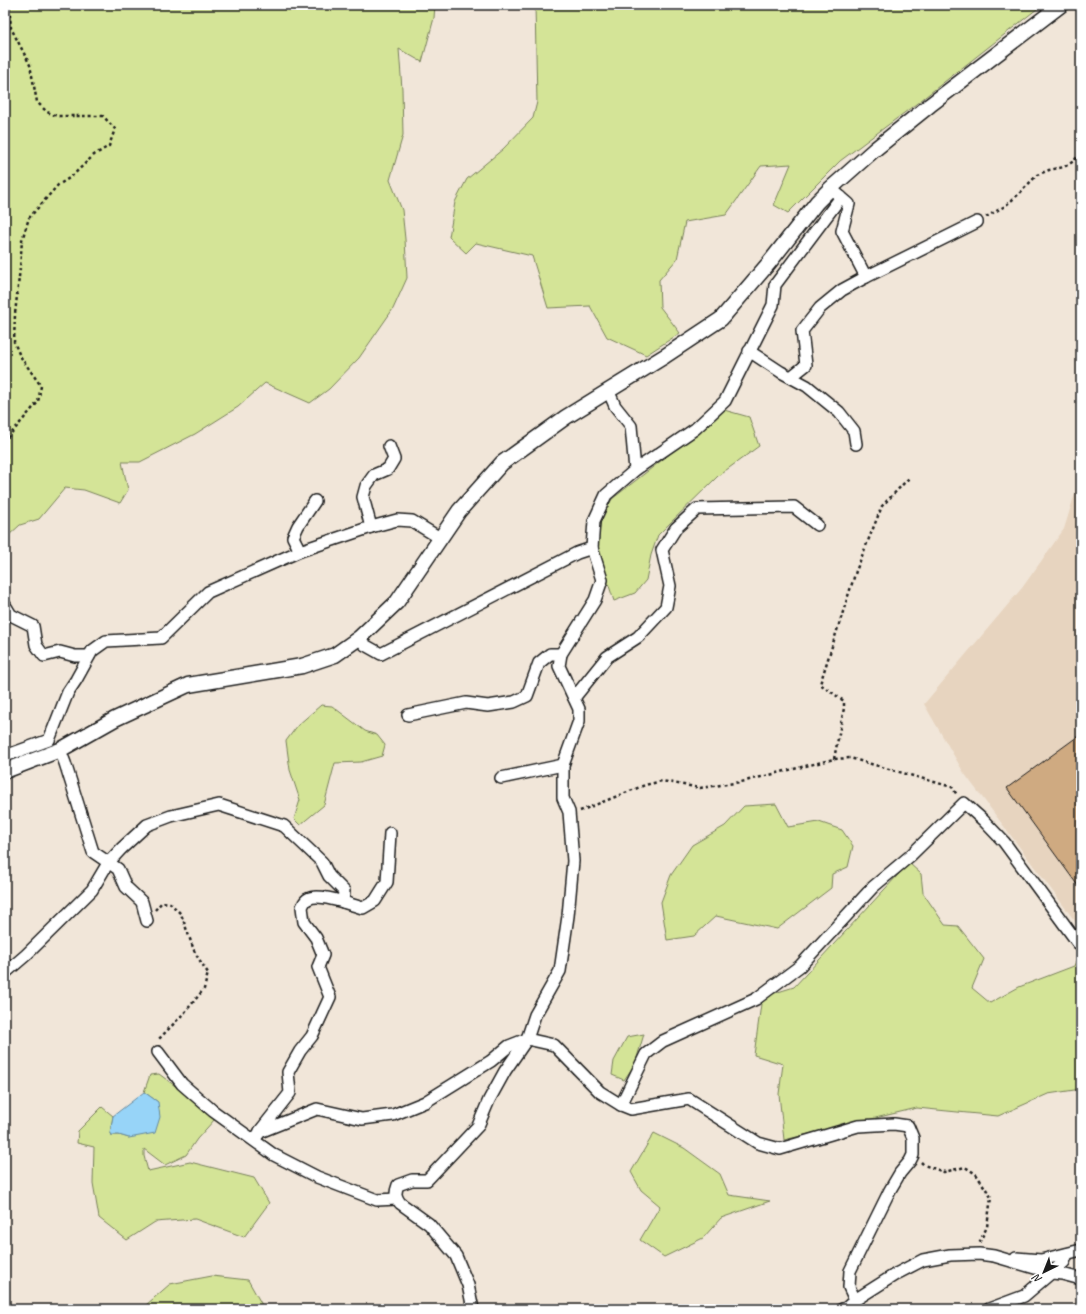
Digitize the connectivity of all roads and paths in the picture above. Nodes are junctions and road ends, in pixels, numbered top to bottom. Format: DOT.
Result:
graph roads {
  1 [pos="9,5"];
  2 [pos="1061,5"];
  3 [pos="1081,152"];
  4 [pos="836,192"];
  5 [pos="977,222"];
  6 [pos="866,277"];
  7 [pos="749,351"];
  8 [pos="791,377"];
  9 [pos="608,390"];
  10 [pos="5,443"];
  11 [pos="856,444"];
  12 [pos="389,446"];
  13 [pos="635,470"];
  14 [pos="908,478"];
  15 [pos="315,500"];
  16 [pos="817,525"];
  17 [pos="371,527"];
  18 [pos="440,538"];
  19 [pos="592,548"];
  20 [pos="300,552"];
  21 [pos="5,605"];
  22 [pos="359,638"];
  23 [pos="561,654"];
  24 [pos="89,656"];
  25 [pos="574,698"];
  26 [pos="408,715"];
  27 [pos="60,750"];
  28 [pos="5,756"];
  29 [pos="834,759"];
  30 [pos="563,765"];
  31 [pos="5,771"];
  32 [pos="501,778"];
  33 [pos="964,803"];
  34 [pos="569,812"];
  35 [pos="390,833"];
  36 [pos="108,863"];
  37 [pos="343,902"];
  38 [pos="146,921"];
  39 [pos="1081,944"];
  40 [pos="5,973"];
  41 [pos="527,1038"];
  42 [pos="158,1052"];
  43 [pos="621,1105"];
  44 [pos="257,1136"];
  45 [pos="913,1156"];
  46 [pos="397,1199"];
  47 [pos="1081,1250"];
  48 [pos="979,1254"];
  49 [pos="1067,1254"];
  50 [pos="1008,1260"];
  51 [pos="1052,1274"];
  52 [pos="1081,1279"];
  53 [pos="854,1300"];
  54 [pos="473,1309"];
  55 [pos="842,1309"];
  56 [pos="989,1309"];
  1 -- 10 [label="path"];
  2 -- 4 [label="street"];
  3 -- 5 [label="path"];
  4 -- 6 [label="street"];
  4 -- 7 [label="street"];
  4 -- 9 [label="street"];
  5 -- 6 [label="street"];
  6 -- 8 [label="street"];
  7 -- 8 [label="street"];
  7 -- 13 [label="street"];
  8 -- 11 [label="street"];
  9 -- 13 [label="street"];
  9 -- 18 [label="street"];
  12 -- 17 [label="street"];
  13 -- 19 [label="street"];
  14 -- 29 [label="path"];
  15 -- 20 [label="street"];
  16 -- 25 [label="street"];
  17 -- 18 [label="street"];
  17 -- 20 [label="street"];
  18 -- 22 [label="street"];
  19 -- 22 [label="street"];
  19 -- 23 [label="street"];
  20 -- 24 [label="street"];
  21 -- 24 [label="street"];
  22 -- 27 [label="street"];
  23 -- 25 [label="street"];
  23 -- 26 [label="street"];
  24 -- 28 [label="street"];
  25 -- 30 [label="street"];
  27 -- 31 [label="street"];
  27 -- 36 [label="street"];
  29 -- 33 [label="path"];
  29 -- 34 [label="path"];
  30 -- 32 [label="street"];
  30 -- 34 [label="street"];
  33 -- 39 [label="street"];
  33 -- 43 [label="street"];
  34 -- 41 [label="street"];
  35 -- 37 [label="street"];
  36 -- 37 [label="street"];
  36 -- 38 [label="street"];
  36 -- 40 [label="street"];
  37 -- 44 [label="street"];
  38 -- 42 [label="path"];
  41 -- 43 [label="street"];
  41 -- 44 [label="street"];
  41 -- 46 [label="street"];
  42 -- 44 [label="street"];
  43 -- 45 [label="street"];
  44 -- 46 [label="street"];
  45 -- 48 [label="path"];
  45 -- 53 [label="street"];
  46 -- 54 [label="street"];
  47 -- 49 [label="street"];
  48 -- 50 [label="street"];
  48 -- 53 [label="street"];
  49 -- 50 [label="street"];
  49 -- 51 [label="street"];
  50 -- 51 [label="street"];
  51 -- 52 [label="street"];
  51 -- 56 [label="street"];
  53 -- 55 [label="street"];
}
